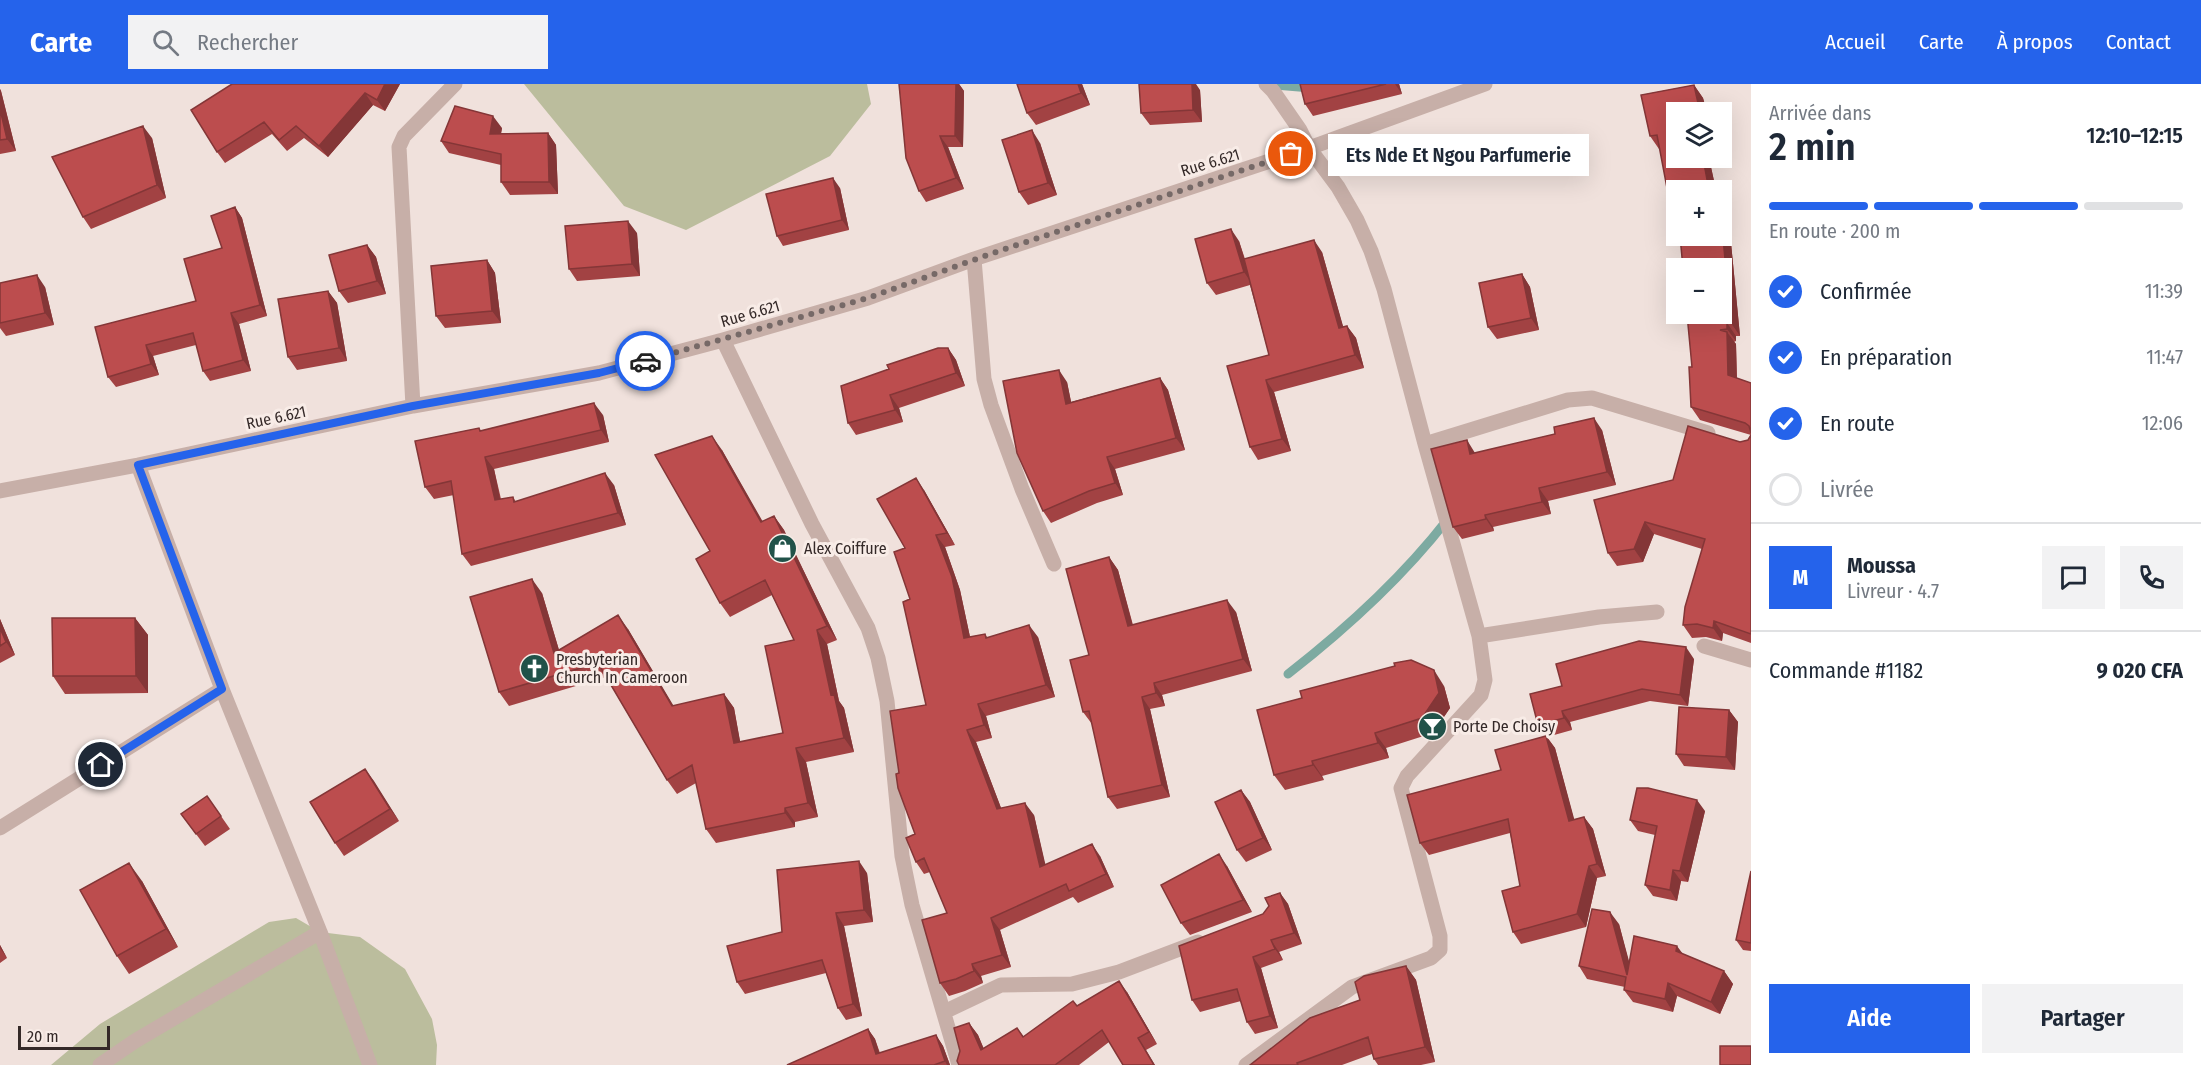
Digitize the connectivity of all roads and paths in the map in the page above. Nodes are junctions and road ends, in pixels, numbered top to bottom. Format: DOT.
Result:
graph roads {
  1 [pos="455,84"];
  2 [pos="1266,84"];
  3 [pos="1485,84"];
  4 [pos="1309,148"];
  5 [pos="974,259"];
  6 [pos="723,339"];
  7 [pos="413,406"];
  8 [pos="1719,436"];
  9 [pos="1425,444"];
  10 [pos="138,465"];
  11 [pos="0,491"];
  12 [pos="1054,564"];
  13 [pos="1657,612"];
  14 [pos="1479,636"];
  15 [pos="1704,646"];
  16 [pos="1751,660"];
  17 [pos="222,689"];
  18 [pos="0,828"];
  19 [pos="320,932"];
  20 [pos="1213,937"];
  21 [pos="944,1012"];
  22 [pos="100,1065"];
  23 [pos="370,1065"];
  24 [pos="959,1065"];
  25 [pos="1246,1065"];
  1 -- 7 [label="street"];
  2 -- 4 [label="street"];
  3 -- 4 [label="street, Rue 6.621"];
  4 -- 5 [label="street, Rue 6.621"];
  4 -- 9 [label="street"];
  5 -- 6 [label="street, Rue 6.621"];
  5 -- 12 [label="street"];
  6 -- 7 [label="street, Rue 6.621"];
  6 -- 21 [label="street"];
  7 -- 10 [label="street, Rue 6.621"];
  8 -- 9 [label="street"];
  9 -- 14 [label="street"];
  10 -- 11 [label="street, Rue 6.621"];
  10 -- 17 [label="street"];
  13 -- 14 [label="street"];
  14 -- 25 [label="street"];
  15 -- 16 [label="street"];
  17 -- 18 [label="street"];
  17 -- 19 [label="street"];
  19 -- 22 [label="street"];
  19 -- 23 [label="street"];
  20 -- 21 [label="street"];
  21 -- 24 [label="street"];
}
